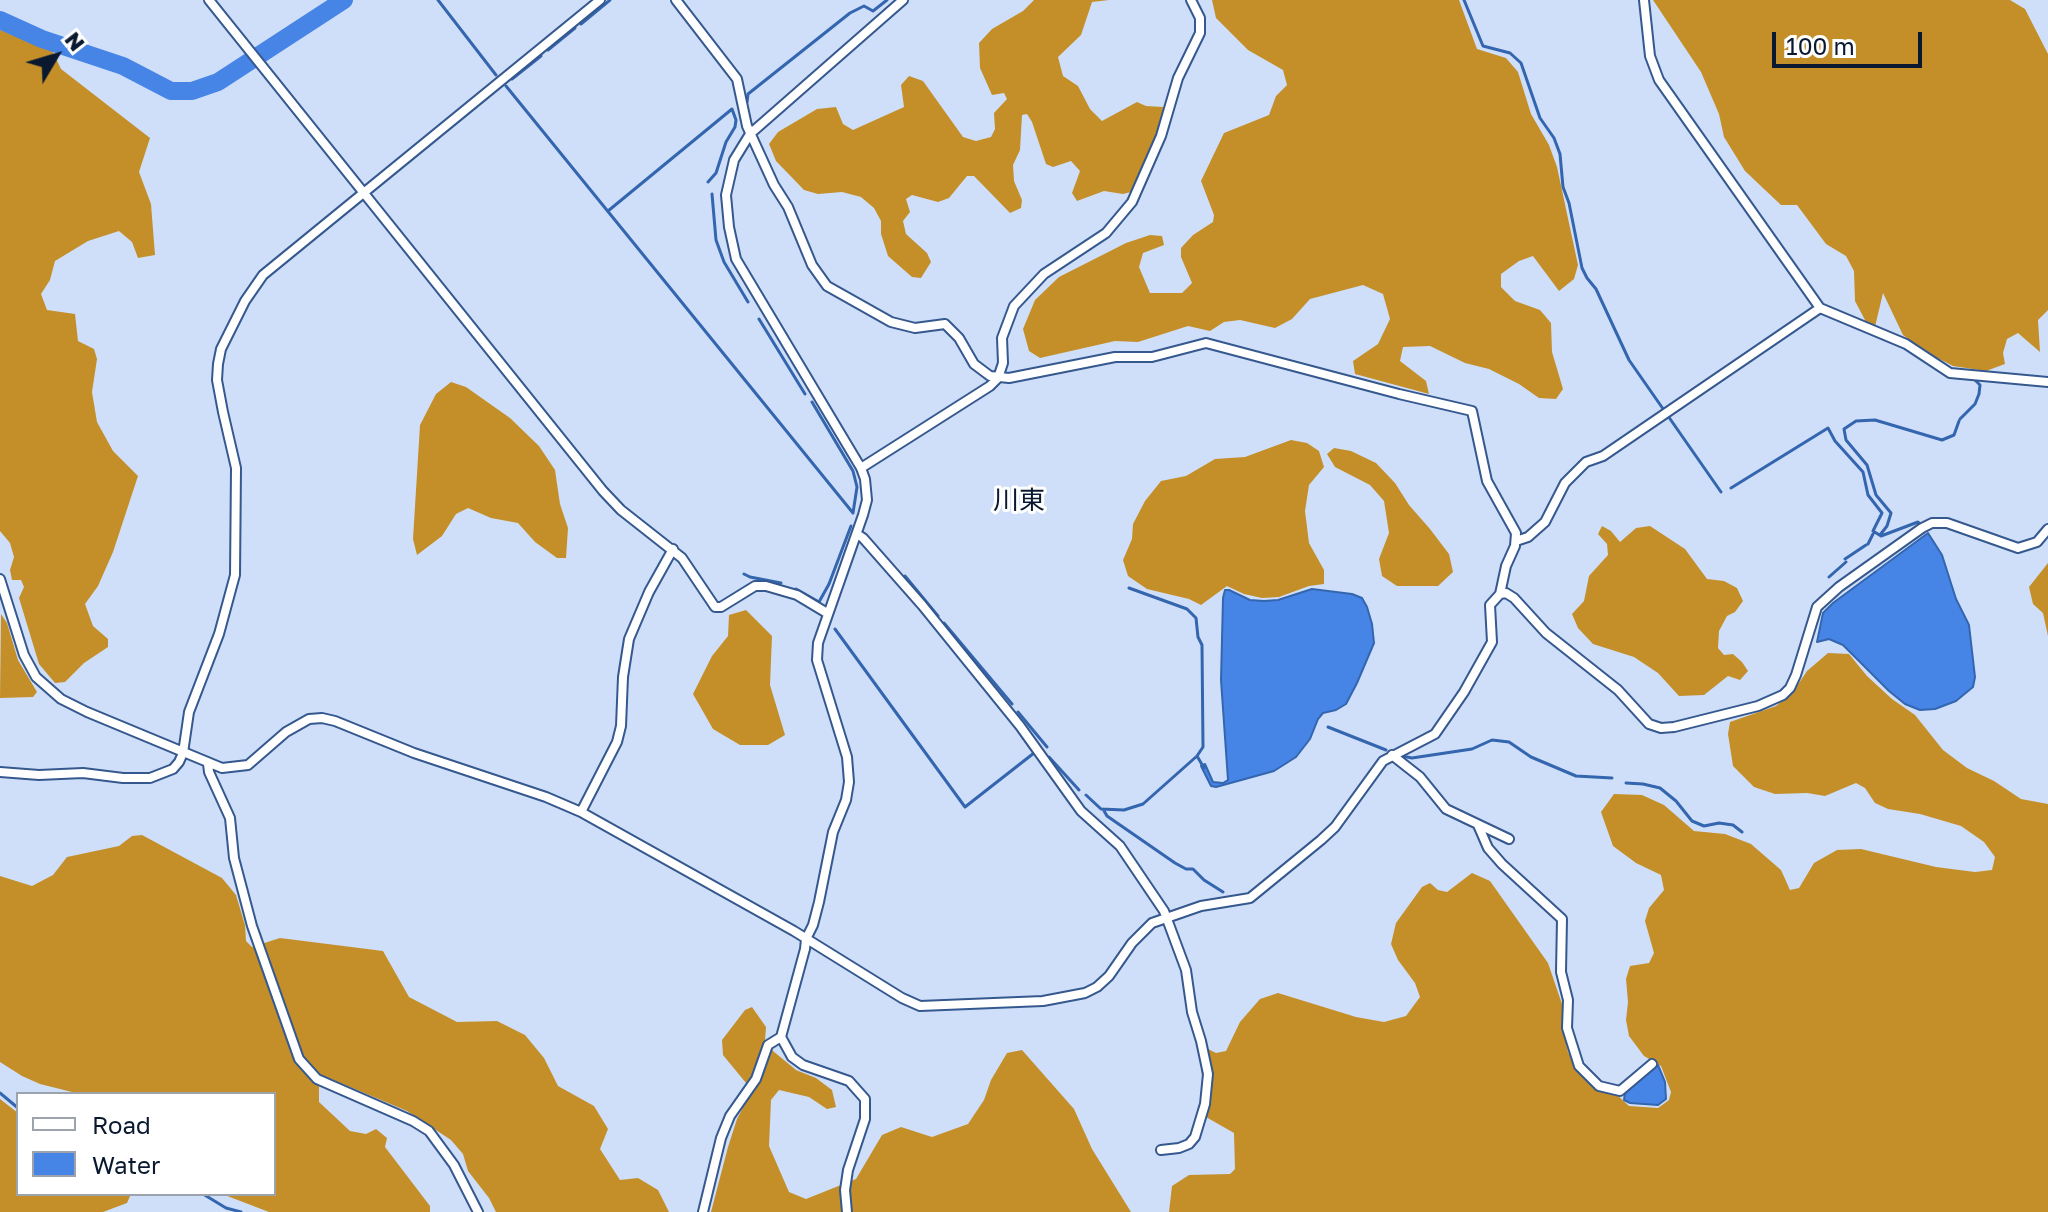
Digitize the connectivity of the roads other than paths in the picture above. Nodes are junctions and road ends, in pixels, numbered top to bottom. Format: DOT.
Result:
graph roads {
  1 [pos="209,0"];
  2 [pos="600,0"];
  3 [pos="676,0"];
  4 [pos="903,0"];
  5 [pos="1191,0"];
  6 [pos="1644,0"];
  7 [pos="750,134"];
  8 [pos="363,194"];
  9 [pos="1820,308"];
  10 [pos="998,378"];
  11 [pos="2048,382"];
  12 [pos="861,468"];
  13 [pos="2048,529"];
  14 [pos="857,534"];
  15 [pos="1516,541"];
  16 [pos="673,549"];
  17 [pos="0,579"];
  18 [pos="1500,594"];
  19 [pos="827,613"];
  20 [pos="183,753"];
  21 [pos="1392,755"];
  22 [pos="208,764"];
  23 [pos="0,772"];
  24 [pos="581,812"];
  25 [pos="1478,825"];
  26 [pos="1509,839"];
  27 [pos="1166,918"];
  28 [pos="1562,919"];
  29 [pos="1572,929"];
  30 [pos="806,939"];
  31 [pos="781,1037"];
  32 [pos="1652,1064"];
  33 [pos="1161,1150"];
  34 [pos="478,1212"];
  35 [pos="703,1212"];
  36 [pos="847,1212"];
  1 -- 8 [label="street"];
  2 -- 8 [label="street"];
  3 -- 7 [label="street"];
  4 -- 7 [label="street"];
  5 -- 10 [label="street"];
  6 -- 9 [label="street"];
  7 -- 10 [label="street"];
  7 -- 12 [label="street"];
  8 -- 16 [label="street"];
  8 -- 20 [label="street"];
  9 -- 11 [label="street"];
  9 -- 15 [label="street"];
  10 -- 12 [label="street"];
  10 -- 15 [label="street"];
  12 -- 14 [label="street"];
  13 -- 18 [label="street"];
  14 -- 19 [label="street"];
  14 -- 27 [label="street"];
  15 -- 18 [label="street"];
  16 -- 19 [label="street"];
  16 -- 24 [label="street"];
  17 -- 20 [label="street"];
  18 -- 21 [label="street"];
  19 -- 30 [label="street"];
  20 -- 22 [label="street"];
  20 -- 23 [label="street"];
  21 -- 25 [label="street"];
  21 -- 27 [label="street"];
  22 -- 24 [label="street"];
  22 -- 34 [label="street"];
  24 -- 30 [label="street"];
  25 -- 26 [label="street"];
  25 -- 28 [label="street"];
  27 -- 30 [label="street"];
  27 -- 33 [label="street"];
  28 -- 29 [label="street"];
  28 -- 32 [label="street"];
  30 -- 31 [label="street"];
  31 -- 35 [label="street"];
  31 -- 36 [label="street"];
}
